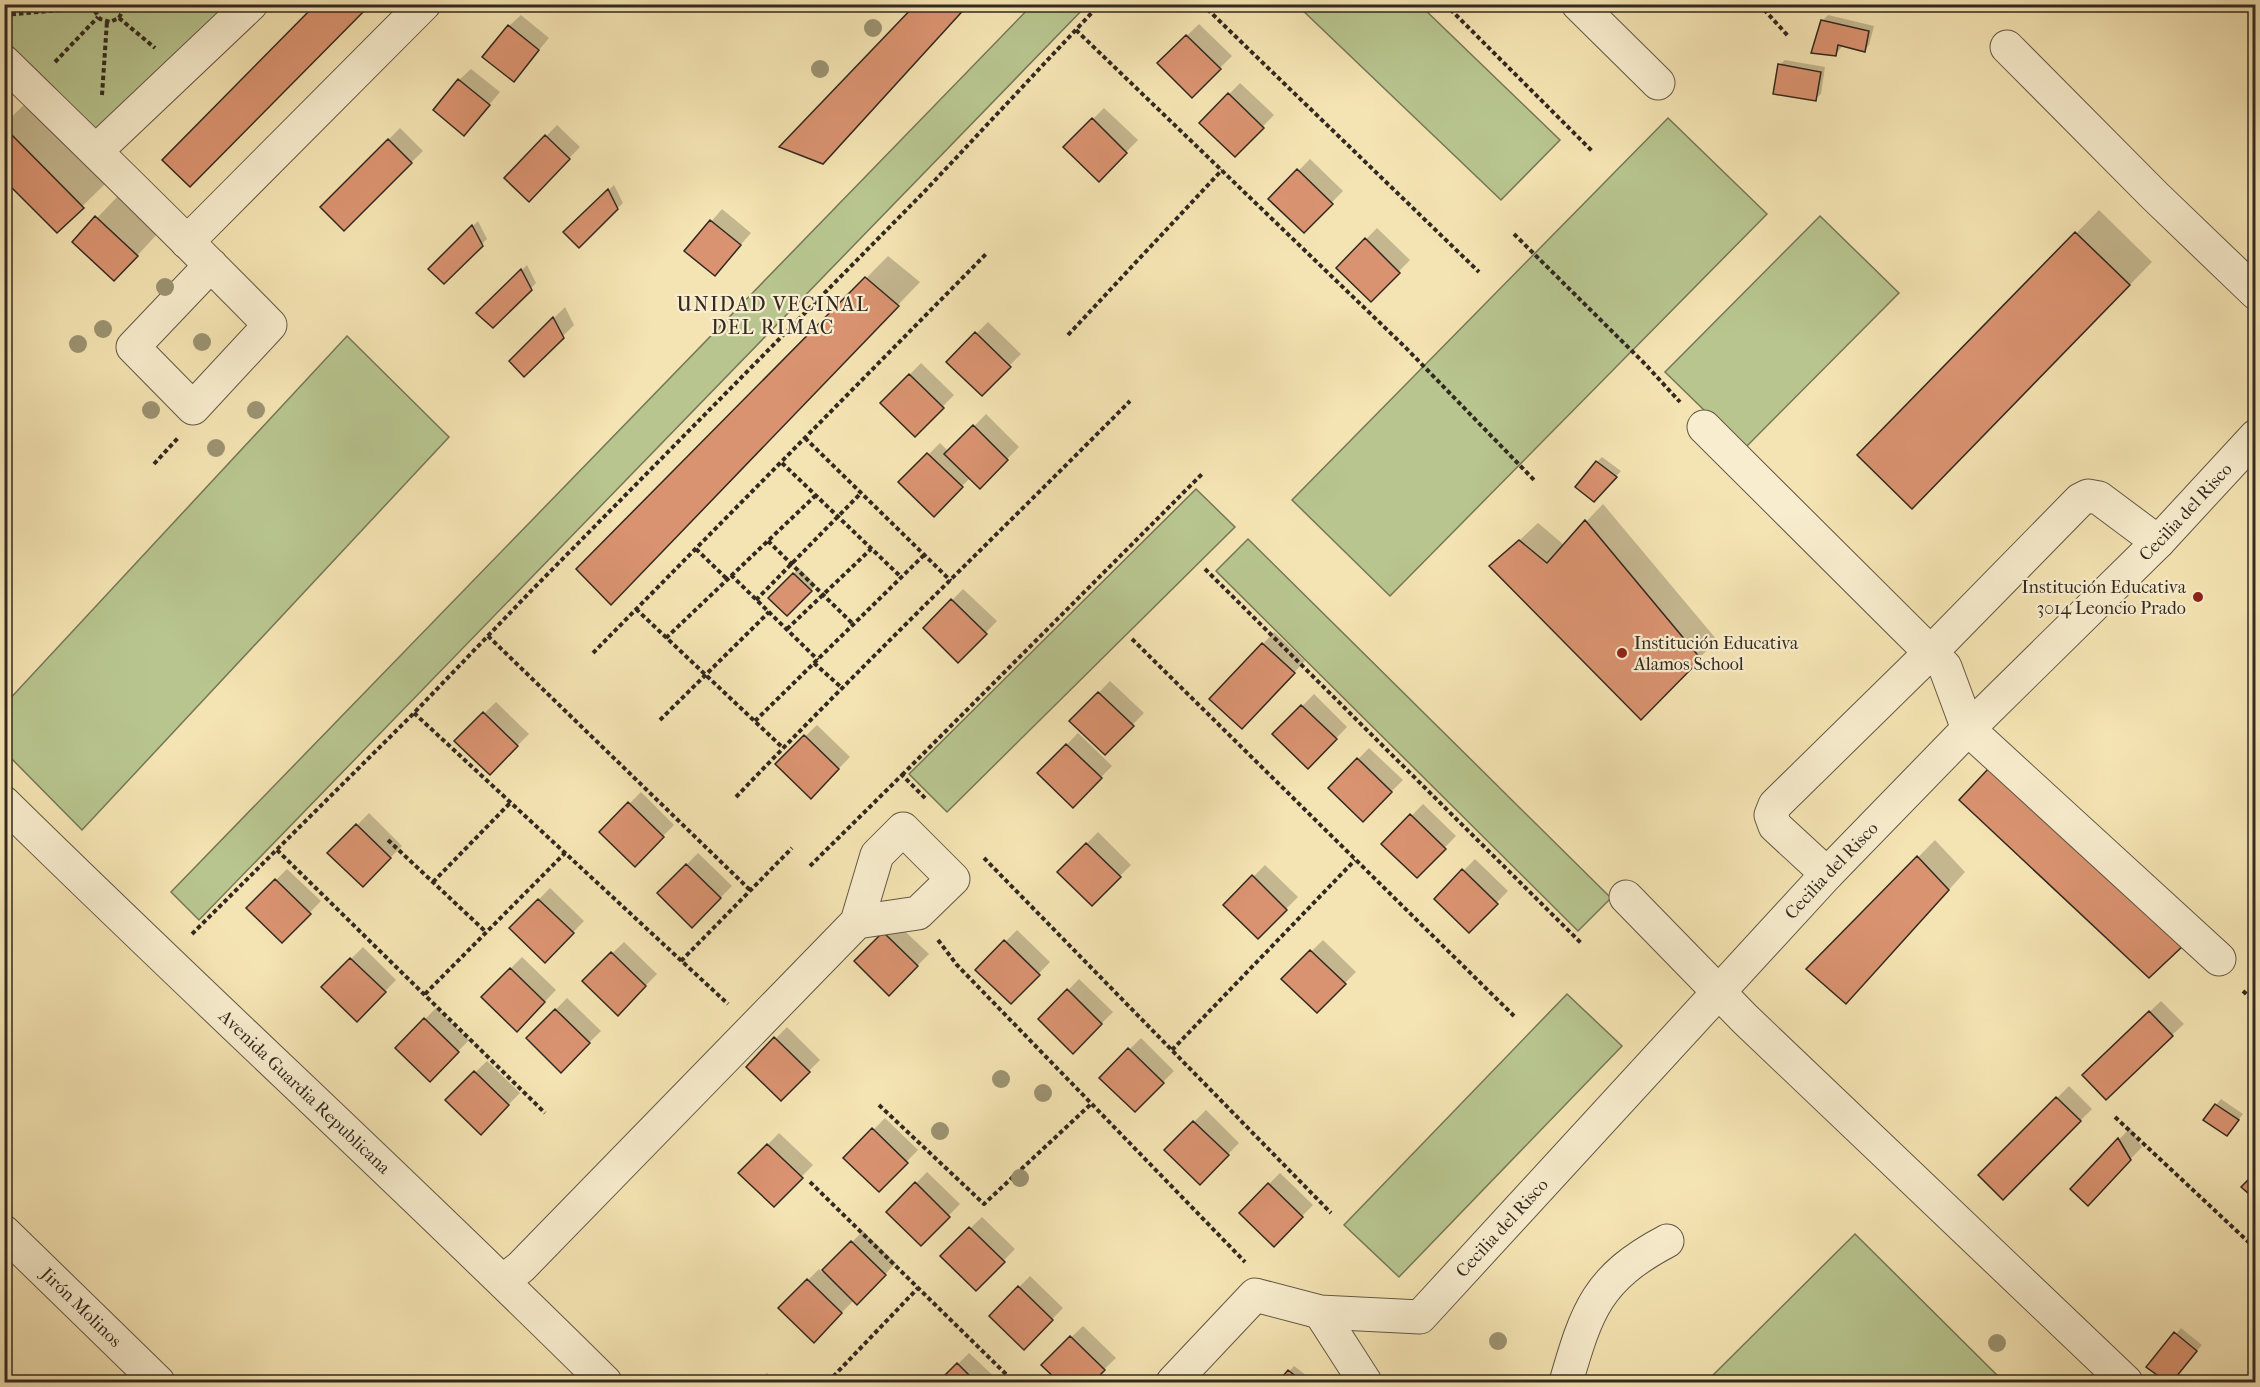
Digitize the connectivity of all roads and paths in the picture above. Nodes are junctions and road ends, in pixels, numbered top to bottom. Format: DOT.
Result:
graph roads {
  1 [pos="150,4"];
  2 [pos="250,4"];
  3 [pos="424,4"];
  4 [pos="1100,4"];
  5 [pos="1202,4"];
  6 [pos="1445,4"];
  7 [pos="1578,4"];
  8 [pos="1760,4"];
  9 [pos="95,6"];
  10 [pos="122,6"];
  11 [pos="4,15"];
  12 [pos="99,17"];
  13 [pos="119,18"];
  14 [pos="107,21"];
  15 [pos="1076,30"];
  16 [pos="1789,37"];
  17 [pos="2007,47"];
  18 [pos="4,62"];
  19 [pos="180,71"];
  20 [pos="1658,83"];
  21 [pos="31,88"];
  22 [pos="99,148"];
  23 [pos="1593,152"];
  24 [pos="1222,170"];
  25 [pos="1514,234"];
  26 [pos="187,242"];
  27 [pos="986,254"];
  28 [pos="211,265"];
  29 [pos="1479,272"];
  30 [pos="2256,293"];
  31 [pos="1068,335"];
  32 [pos="1130,401"];
  33 [pos="1704,427"];
  34 [pos="2256,436"];
  35 [pos="805,438"];
  36 [pos="782,463"];
  37 [pos="1203,473"];
  38 [pos="1535,481"];
  39 [pos="861,493"];
  40 [pos="815,496"];
  41 [pos="837,517"];
  42 [pos="768,541"];
  43 [pos="2157,542"];
  44 [pos="696,549"];
  45 [pos="871,549"];
  46 [pos="924,555"];
  47 [pos="793,564"];
  48 [pos="1205,569"];
  49 [pos="901,577"];
  50 [pos="729,578"];
  51 [pos="951,581"];
  52 [pos="824,594"];
  53 [pos="756,600"];
  54 [pos="636,609"];
  55 [pos="769,612"];
  56 [pos="854,624"];
  57 [pos="787,630"];
  58 [pos="488,636"];
  59 [pos="666,638"];
  60 [pos="1132,639"];
  61 [pos="1931,652"];
  62 [pos="593,653"];
  63 [pos="816,661"];
  64 [pos="706,675"];
  65 [pos="842,688"];
  66 [pos="414,713"];
  67 [pos="660,720"];
  68 [pos="755,721"];
  69 [pos="1968,729"];
  70 [pos="783,748"];
  71 [pos="902,775"];
  72 [pos="736,796"];
  73 [pos="510,802"];
  74 [pos="4,804"];
  75 [pos="931,804"];
  76 [pos="388,840"];
  77 [pos="792,848"];
  78 [pos="277,850"];
  79 [pos="565,853"];
  80 [pos="979,853"];
  81 [pos="1355,860"];
  82 [pos="810,866"];
  83 [pos="1827,874"];
  84 [pos="433,882"];
  85 [pos="750,890"];
  86 [pos="1626,897"];
  87 [pos="918,913"];
  88 [pos="857,922"];
  89 [pos="486,932"];
  90 [pos="192,934"];
  91 [pos="1582,944"];
  92 [pos="2219,959"];
  93 [pos="681,961"];
  94 [pos="2243,991"];
  95 [pos="1718,992"];
  96 [pos="424,994"];
  97 [pos="2256,1003"];
  98 [pos="1514,1016"];
  99 [pos="754,1028"];
  100 [pos="1172,1050"];
  101 [pos="1091,1104"];
  102 [pos="879,1105"];
  103 [pos="545,1113"];
  104 [pos="2115,1117"];
  105 [pos="810,1182"];
  106 [pos="1331,1214"];
  107 [pos="4,1232"];
  108 [pos="1667,1241"];
  109 [pos="2256,1249"];
  110 [pos="503,1281"];
  111 [pos="1252,1281"];
  112 [pos="918,1287"];
  113 [pos="1320,1312"];
  114 [pos="2256,1378"];
  115 [pos="592,1379"];
  116 [pos="158,1383"];
  117 [pos="828,1383"];
  118 [pos="1014,1383"];
  119 [pos="1173,1383"];
  120 [pos="1365,1383"];
  121 [pos="1566,1383"];
  122 [pos="2126,1383"];
  123 [pos="2251,1383"];
  1 -- 10 [label="path"];
  2 -- 19 [label="street"];
  3 -- 26 [label="street"];
  4 -- 15 [label="path"];
  5 -- 29 [label="path"];
  6 -- 23 [label="path"];
  7 -- 20 [label="street"];
  8 -- 16 [label="path"];
  9 -- 11 [label="path"];
  9 -- 12 [label="path"];
  10 -- 13 [label="path"];
  12 -- 14 [label="path"];
  12 -- 21 [label="path"];
  13 -- 14 [label="path"];
  13 -- 19 [label="path"];
  14 -- 22 [label="path"];
  15 -- 24 [label="path"];
  15 -- 58 [label="path"];
  17 -- 30 [label="street"];
  18 -- 21 [label="street"];
  19 -- 22 [label="street"];
  21 -- 22 [label="street"];
  22 -- 26 [label="street"];
  24 -- 31 [label="path"];
  24 -- 38 [label="path"];
  25 -- 33 [label="path"];
  26 -- 28 [label="street"];
  27 -- 35 [label="path"];
  32 -- 51 [label="path"];
  33 -- 61 [label="street"];
  34 -- 43 [label="street, Cecilia del Risco"];
  35 -- 36 [label="path"];
  35 -- 39 [label="path"];
  36 -- 40 [label="path"];
  36 -- 44 [label="path"];
  37 -- 71 [label="path"];
  39 -- 41 [label="path"];
  39 -- 46 [label="path"];
  40 -- 41 [label="path"];
  40 -- 42 [label="path"];
  41 -- 45 [label="path"];
  41 -- 47 [label="path"];
  42 -- 47 [label="path"];
  42 -- 50 [label="path"];
  43 -- 61 [label="street"];
  43 -- 69 [label="street, Cecilia del Risco"];
  44 -- 50 [label="path"];
  44 -- 54 [label="path"];
  45 -- 49 [label="path"];
  45 -- 52 [label="path"];
  46 -- 49 [label="path"];
  46 -- 51 [label="path"];
  47 -- 52 [label="path"];
  47 -- 53 [label="path"];
  48 -- 91 [label="path"];
  49 -- 56 [label="path"];
  50 -- 53 [label="path"];
  50 -- 59 [label="path"];
  51 -- 65 [label="path"];
  52 -- 56 [label="path"];
  52 -- 57 [label="path"];
  53 -- 55 [label="path"];
  54 -- 59 [label="path"];
  54 -- 62 [label="path"];
  55 -- 57 [label="path"];
  55 -- 64 [label="path"];
  56 -- 63 [label="path"];
  57 -- 63 [label="path"];
  58 -- 66 [label="path"];
  58 -- 85 [label="path"];
  59 -- 64 [label="path"];
  60 -- 81 [label="path"];
  61 -- 69 [label="street"];
  61 -- 83 [label="street"];
  63 -- 65 [label="path"];
  63 -- 68 [label="path"];
  64 -- 67 [label="path"];
  64 -- 68 [label="path"];
  65 -- 70 [label="path"];
  66 -- 73 [label="path"];
  66 -- 78 [label="path"];
  68 -- 70 [label="path"];
  69 -- 83 [label="street, Cecilia del Risco"];
  69 -- 92 [label="street"];
  70 -- 72 [label="path"];
  71 -- 75 [label="path"];
  71 -- 82 [label="path"];
  73 -- 79 [label="path"];
  73 -- 84 [label="path"];
  74 -- 110 [label="street, Avenida Guardia Republicana"];
  76 -- 84 [label="path"];
  77 -- 85 [label="path"];
  78 -- 90 [label="path"];
  78 -- 96 [label="path"];
  79 -- 89 [label="path"];
  79 -- 93 [label="path"];
  80 -- 100 [label="path"];
  81 -- 98 [label="path"];
  81 -- 100 [label="path"];
  83 -- 95 [label="street, Cecilia del Risco"];
  84 -- 89 [label="path"];
  85 -- 93 [label="path"];
  86 -- 95 [label="street"];
  87 -- 88 [label="street"];
  87 -- 88 [label="street"];
  87 -- 101 [label="path"];
  88 -- 99 [label="street"];
  89 -- 96 [label="path"];
  93 -- 99 [label="path"];
  94 -- 97 [label="path"];
  95 -- 113 [label="street, Cecilia del Risco"];
  95 -- 122 [label="street"];
  96 -- 103 [label="path"];
  99 -- 110 [label="street"];
  100 -- 106 [label="path"];
  101 -- 102 [label="path"];
  101 -- 111 [label="path"];
  104 -- 109 [label="path"];
  105 -- 112 [label="path"];
  107 -- 116 [label="street, Jirón Molinos"];
  108 -- 121 [label="street"];
  110 -- 115 [label="street, Avenida Guardia Republicana"];
  111 -- 113 [label="street"];
  111 -- 119 [label="street"];
  112 -- 117 [label="path"];
  112 -- 118 [label="path"];
  113 -- 120 [label="street"];
  114 -- 123 [label="path"];
}
